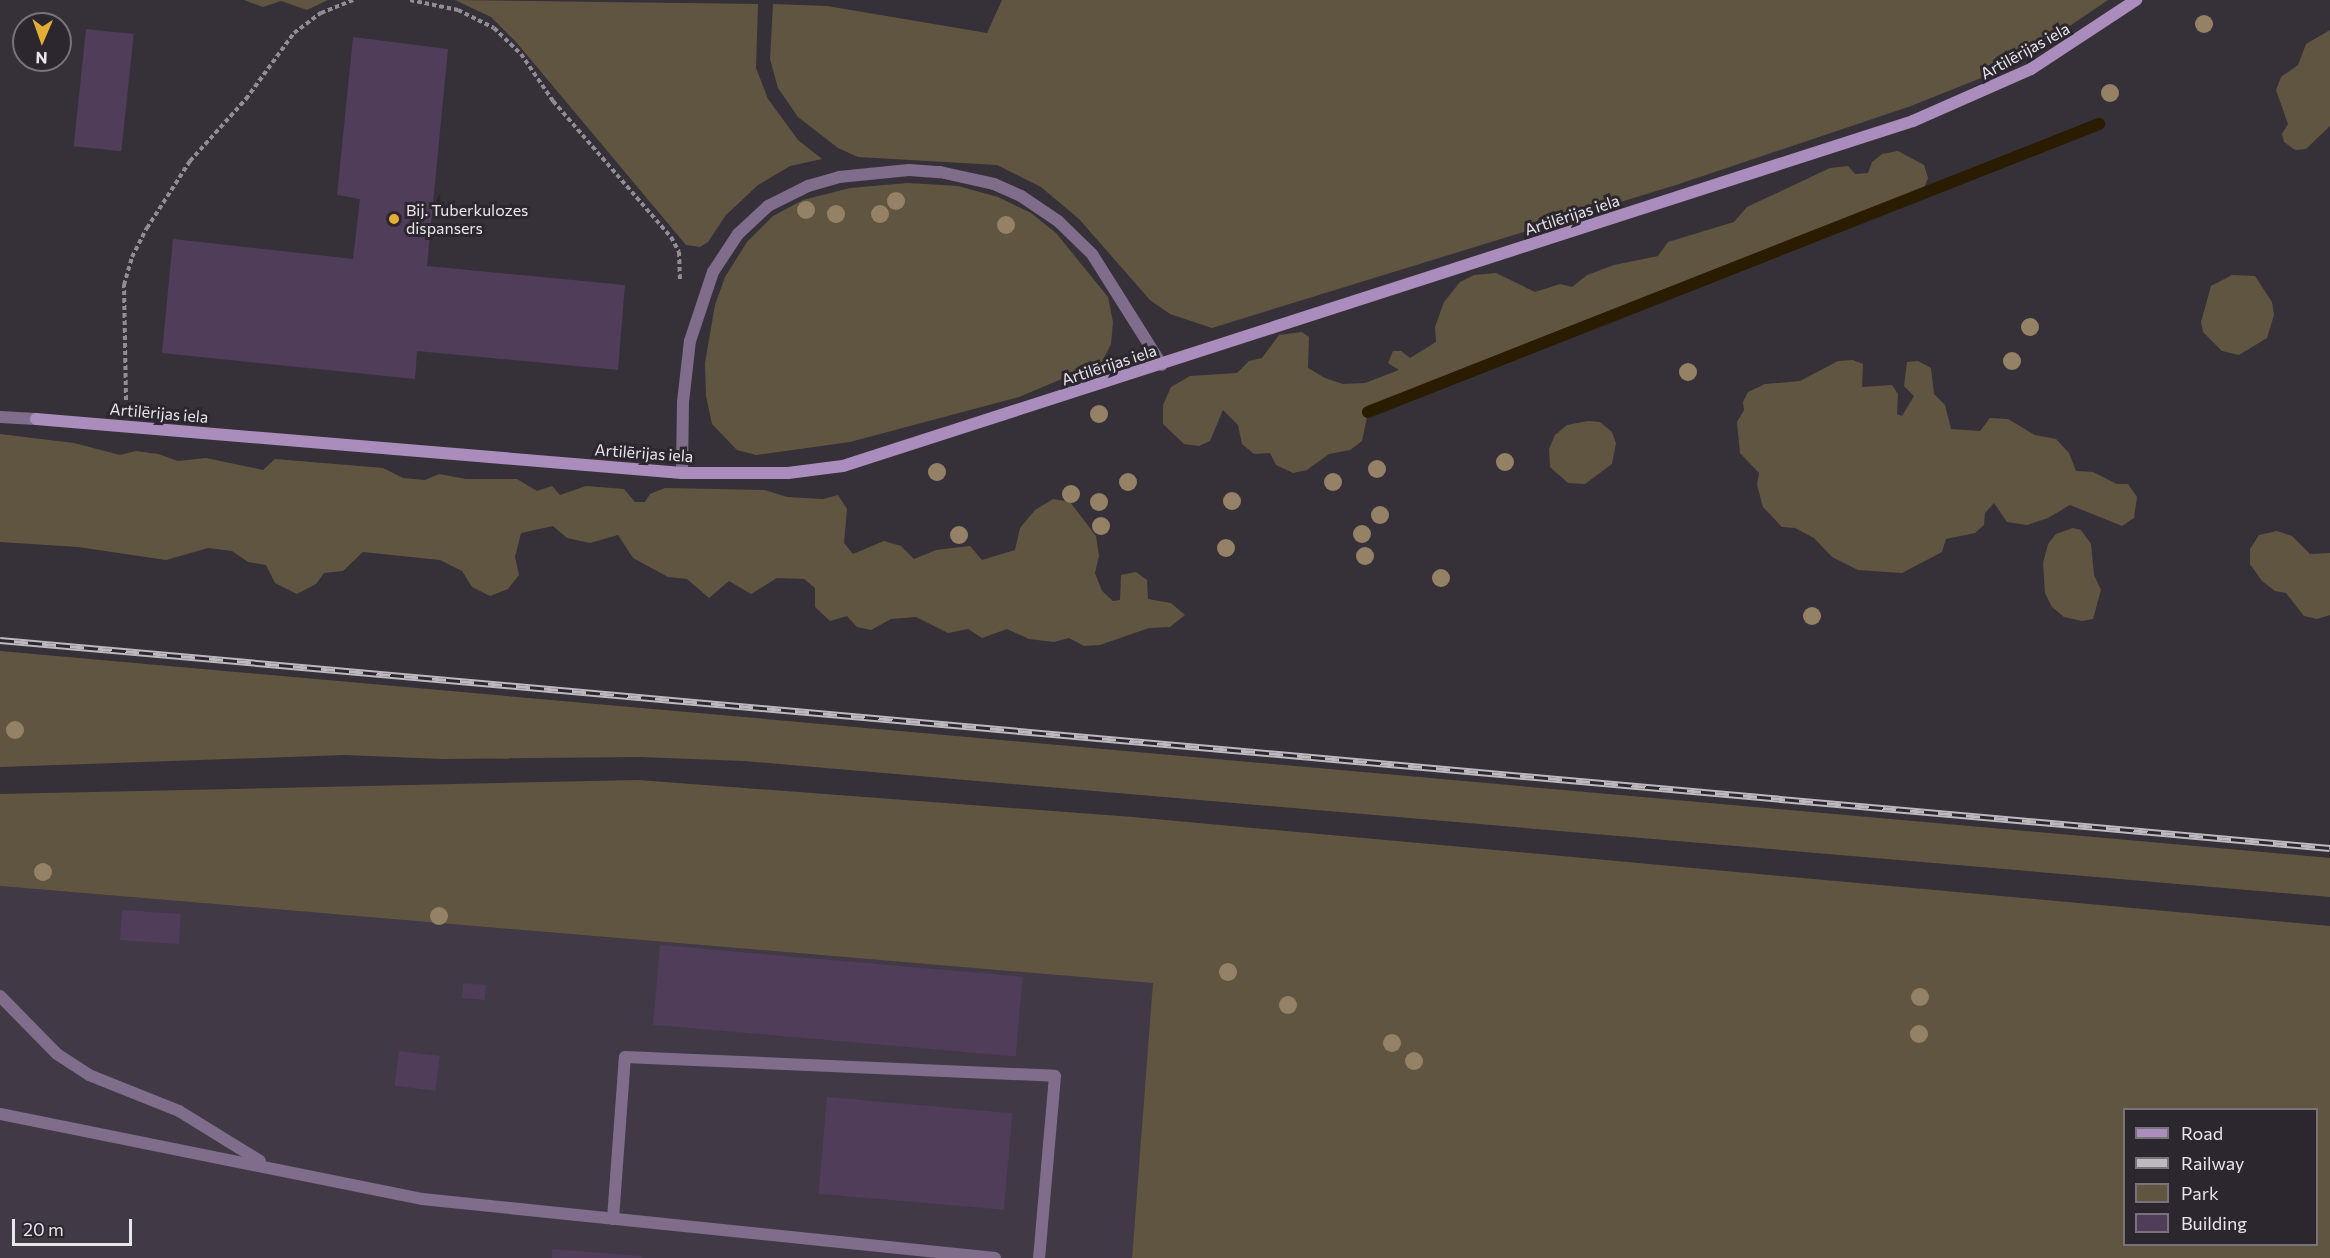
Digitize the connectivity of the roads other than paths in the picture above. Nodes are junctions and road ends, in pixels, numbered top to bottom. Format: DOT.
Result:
graph roads {
  1 [pos="2136,0"];
  2 [pos="1162,365"];
  3 [pos="0,417"];
  4 [pos="36,419"];
  5 [pos="682,474"];
  6 [pos="0,996"];
  7 [pos="0,1114"];
  8 [pos="269,1167"];
  9 [pos="613,1219"];
  10 [pos="969,1257"];
  11 [pos="995,1258"];
  12 [pos="1039,1258"];
  1 -- 2 [label="street, Artilērijas iela"];
  2 -- 5 [label="street, Artilērijas iela"];
  2 -- 5 [label="lane"];
  3 -- 4 [label="lane"];
  4 -- 5 [label="street, Artilērijas iela"];
  6 -- 8 [label="lane"];
  7 -- 8 [label="lane"];
  8 -- 9 [label="lane"];
  9 -- 10 [label="lane"];
  9 -- 12 [label="lane"];
  10 -- 11 [label="lane"];
}
